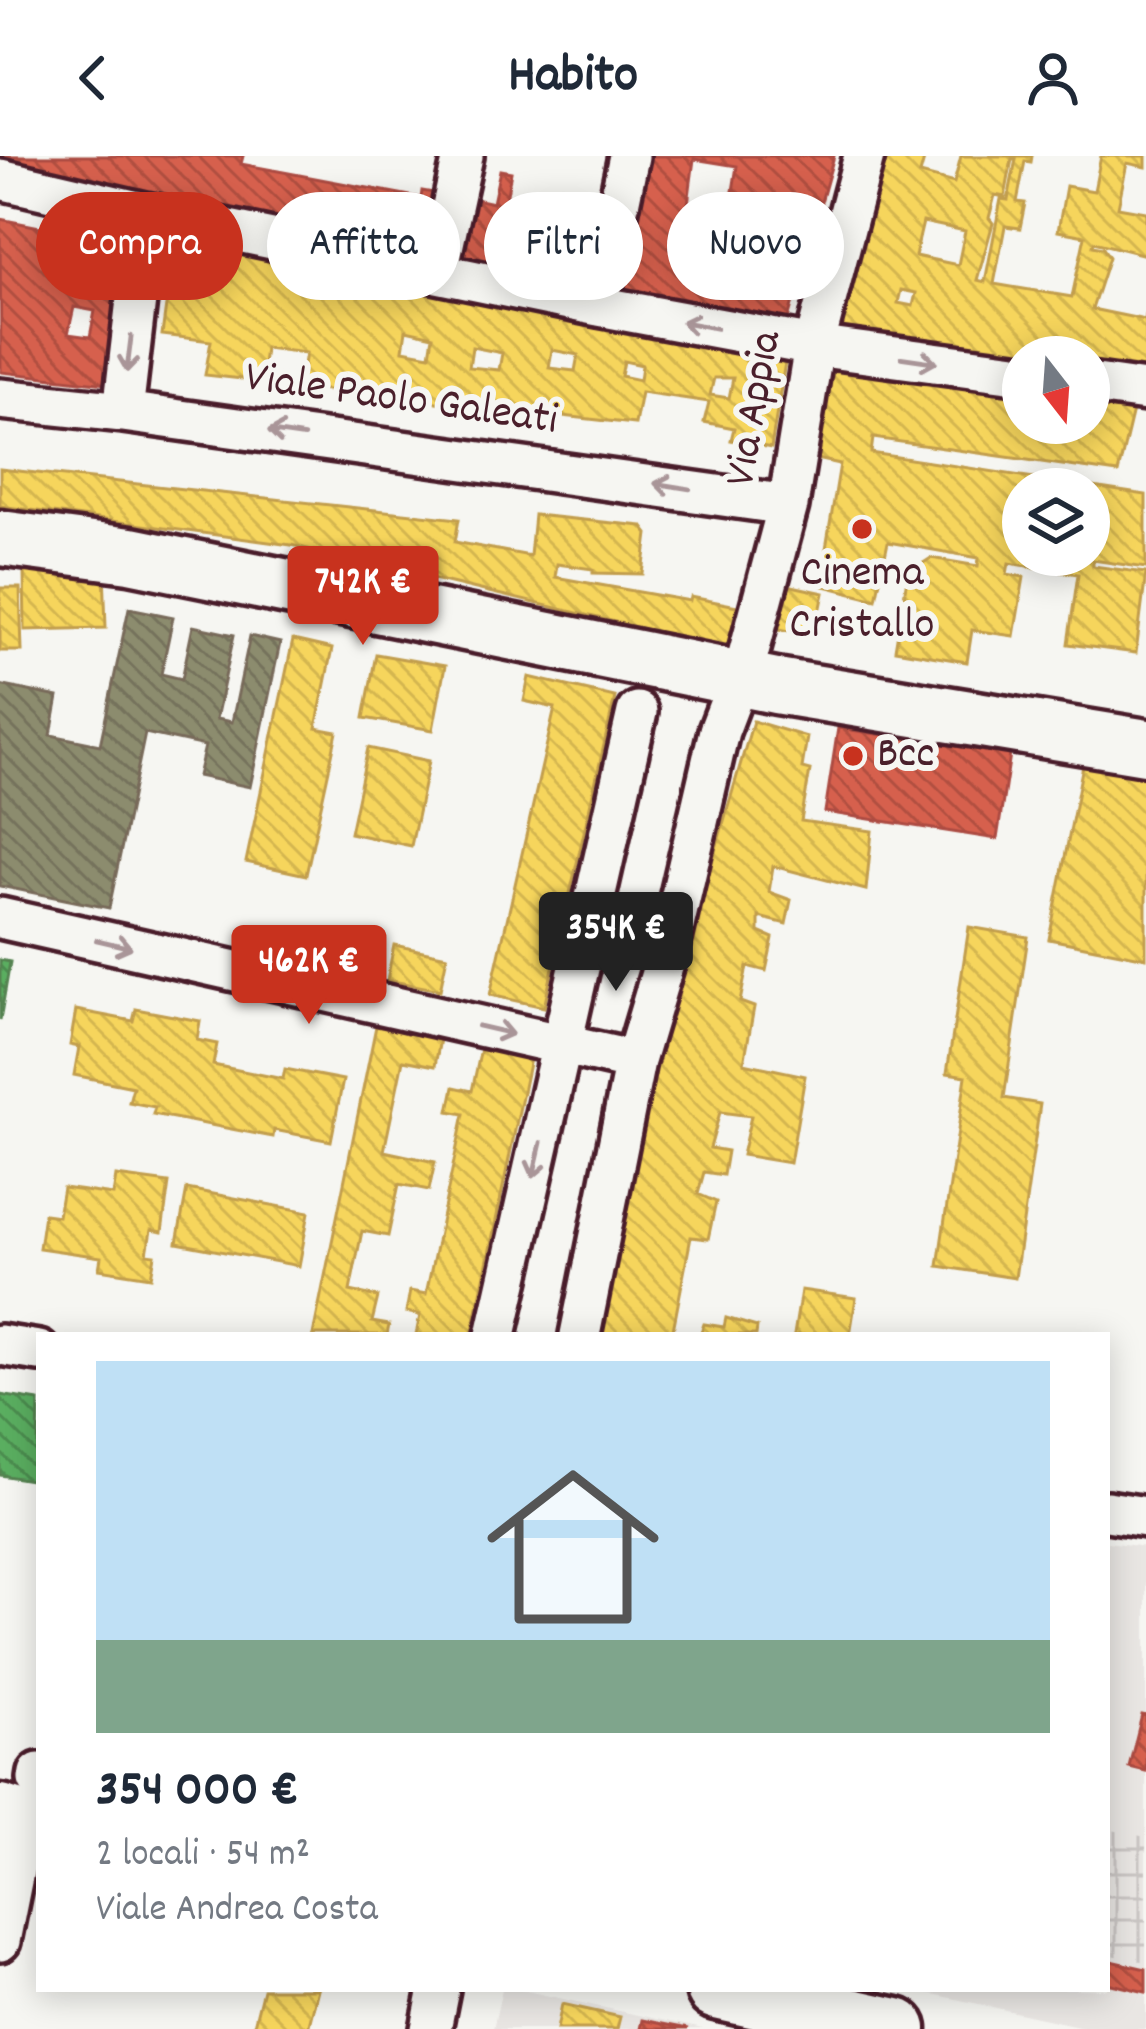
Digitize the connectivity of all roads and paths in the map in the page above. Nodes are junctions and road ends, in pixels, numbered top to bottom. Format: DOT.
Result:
graph roads {
  1 [pos="463,156"];
  2 [pos="629,156"];
  3 [pos="864,156"];
  4 [pos="0,179"];
  5 [pos="56,192"];
  6 [pos="455,192"];
  7 [pos="460,277"];
  8 [pos="136,300"];
  9 [pos="598,306"];
  10 [pos="814,346"];
  11 [pos="1002,371"];
  12 [pos="1110,386"];
  13 [pos="1146,391"];
  14 [pos="0,399"];
  15 [pos="123,412"];
  16 [pos="788,505"];
  17 [pos="0,538"];
  18 [pos="740,680"];
  19 [pos="637,712"];
  20 [pos="1146,747"];
  21 [pos="0,918"];
  22 [pos="563,1046"];
  23 [pos="635,1061"];
  24 [pos="497,1332"];
  25 [pos="581,1332"];
  26 [pos="0,1345"];
  27 [pos="36,1351"];
  28 [pos="1110,1511"];
  29 [pos="1146,1517"];
  30 [pos="28,1803"];
  31 [pos="0,1941"];
  32 [pos="438,1992"];
  33 [pos="730,1992"];
  34 [pos="430,2029"];
  35 [pos="896,2029"];
  1 -- 6 [label="street"];
  2 -- 9 [label="street"];
  3 -- 10 [label="street, Via Appia"];
  4 -- 5 [label="street"];
  7 -- 9 [label="street"];
  8 -- 15 [label="street, one-way"];
  10 -- 9 [label="street, one-way"];
  10 -- 11 [label="street, one-way"];
  10 -- 16 [label="street, Via Appia"];
  12 -- 13 [label="street"];
  14 -- 15 [label="street, Viale Paolo Galeati"];
  16 -- 15 [label="street, Viale Paolo Galeati, one-way"];
  16 -- 18 [label="street, Via Appia"];
  17 -- 18 [label="street"];
  18 -- 20 [label="street"];
  18 -- 23 [label="street, Via Appia"];
  19 -- 22 [label="street"];
  21 -- 22 [label="street, one-way"];
  22 -- 23 [label="street"];
  22 -- 24 [label="street, one-way"];
  23 -- 25 [label="street, Via Appia"];
  26 -- 27 [label="street"];
  28 -- 29 [label="street"];
  30 -- 31 [label="street"];
  32 -- 34 [label="street"];
  33 -- 35 [label="main road"];
}
